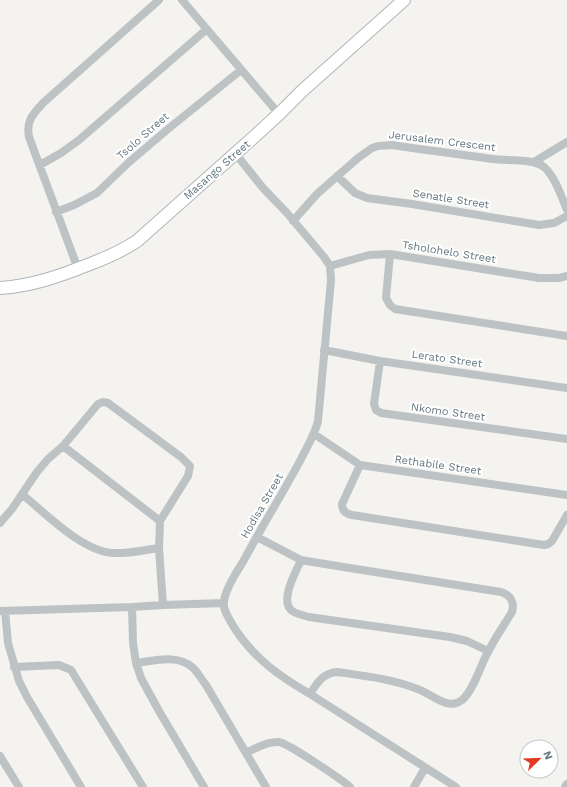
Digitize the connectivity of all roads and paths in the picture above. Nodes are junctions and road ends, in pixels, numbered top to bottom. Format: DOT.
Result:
graph roads {
  1 [pos="159,0"];
  2 [pos="182,0"];
  3 [pos="404,0"];
  4 [pos="207,29"];
  5 [pos="241,70"];
  6 [pos="279,114"];
  7 [pos="567,142"];
  8 [pos="235,153"];
  9 [pos="534,162"];
  10 [pos="40,165"];
  11 [pos="337,176"];
  12 [pos="567,210"];
  13 [pos="56,212"];
  14 [pos="567,216"];
  15 [pos="293,221"];
  16 [pos="390,254"];
  17 [pos="330,266"];
  18 [pos="78,269"];
  19 [pos="567,276"];
  20 [pos="0,288"];
  21 [pos="567,336"];
  22 [pos="324,350"];
  23 [pos="380,360"];
  24 [pos="567,388"];
  25 [pos="314,434"];
  26 [pos="567,439"];
  27 [pos="63,446"];
  28 [pos="360,465"];
  29 [pos="23,495"];
  30 [pos="567,495"];
  31 [pos="567,515"];
  32 [pos="160,521"];
  33 [pos="0,523"];
  34 [pos="257,537"];
  35 [pos="159,548"];
  36 [pos="301,560"];
  37 [pos="224,603"];
  38 [pos="164,605"];
  39 [pos="132,607"];
  40 [pos="2,611"];
  41 [pos="488,651"];
  42 [pos="136,663"];
  43 [pos="14,667"];
  44 [pos="310,694"];
  45 [pos="246,753"];
  46 [pos="0,756"];
  47 [pos="425,768"];
  48 [pos="567,784"];
  49 [pos="19,787"];
  50 [pos="81,787"];
  51 [pos="143,787"];
  52 [pos="204,787"];
  53 [pos="266,787"];
  54 [pos="350,787"];
  55 [pos="414,787"];
  56 [pos="456,787"];
  57 [pos="565,787"];
  1 -- 10 [label="street"];
  2 -- 4 [label="street"];
  3 -- 6 [label="street, Masango Street"];
  4 -- 5 [label="street"];
  4 -- 10 [label="street"];
  5 -- 6 [label="street"];
  5 -- 13 [label="street, Tsolo Street"];
  6 -- 8 [label="street, Masango Street"];
  7 -- 9 [label="street"];
  8 -- 15 [label="street"];
  8 -- 18 [label="street, Masango Street"];
  9 -- 11 [label="street, Jerusalem Crescent"];
  9 -- 12 [label="street"];
  10 -- 13 [label="street"];
  11 -- 14 [label="street, Senatle Street"];
  11 -- 15 [label="street, Jerusalem Crescent"];
  13 -- 18 [label="street"];
  15 -- 17 [label="street"];
  16 -- 17 [label="street, Tsholohelo Street"];
  16 -- 19 [label="street, Tsholohelo Street"];
  16 -- 21 [label="street"];
  17 -- 22 [label="street, Hodisa Street"];
  18 -- 20 [label="street, Masango Street"];
  22 -- 23 [label="street, Lerato Street"];
  22 -- 25 [label="street, Hodisa Street"];
  23 -- 24 [label="street, Lerato Street"];
  23 -- 26 [label="street, Nkomo Street"];
  25 -- 28 [label="street, Rethabile Street"];
  25 -- 34 [label="street, Hodisa Street"];
  27 -- 29 [label="street"];
  27 -- 32 [label="street"];
  27 -- 32 [label="street"];
  28 -- 30 [label="street, Rethabile Street"];
  28 -- 31 [label="street"];
  29 -- 33 [label="street"];
  29 -- 35 [label="street"];
  32 -- 35 [label="street"];
  34 -- 36 [label="street"];
  34 -- 37 [label="street, Hodisa Street"];
  35 -- 38 [label="street"];
  36 -- 41 [label="street"];
  36 -- 41 [label="street"];
  37 -- 38 [label="street"];
  37 -- 44 [label="street"];
  38 -- 39 [label="street"];
  39 -- 40 [label="street"];
  39 -- 42 [label="street"];
  40 -- 43 [label="street"];
  41 -- 44 [label="street"];
  42 -- 45 [label="street"];
  42 -- 52 [label="street"];
  43 -- 50 [label="street"];
  43 -- 51 [label="street"];
  44 -- 47 [label="street"];
  45 -- 53 [label="street"];
  45 -- 54 [label="street"];
  46 -- 49 [label="street"];
  47 -- 55 [label="street"];
  47 -- 56 [label="street"];
  48 -- 57 [label="street"];
}
